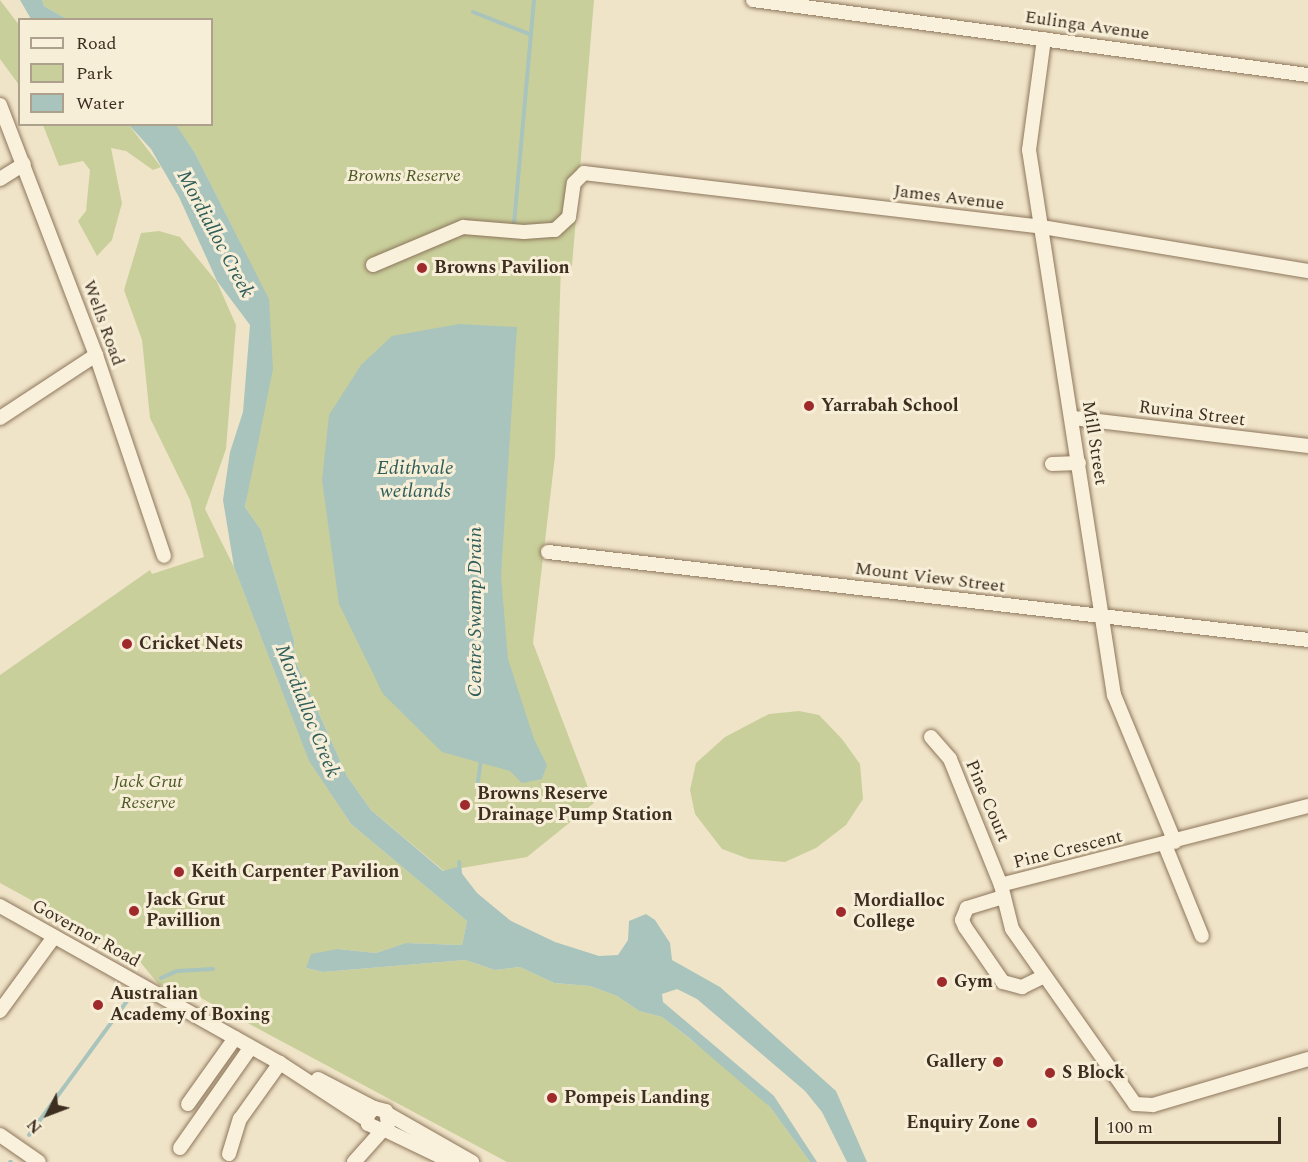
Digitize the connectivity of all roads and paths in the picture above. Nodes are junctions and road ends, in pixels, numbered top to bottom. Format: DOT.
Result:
graph roads {
  1 [pos="753,0"];
  2 [pos="1044,39"];
  3 [pos="1308,75"];
  4 [pos="0,105"];
  5 [pos="24,164"];
  6 [pos="0,179"];
  7 [pos="1042,227"];
  8 [pos="373,265"];
  9 [pos="1308,271"];
  10 [pos="96,355"];
  11 [pos="0,418"];
  12 [pos="1073,418"];
  13 [pos="1308,446"];
  14 [pos="1079,463"];
  15 [pos="1052,464"];
  16 [pos="548,552"];
  17 [pos="164,556"];
  18 [pos="1102,616"];
  19 [pos="1308,640"];
  20 [pos="931,737"];
  21 [pos="1308,806"];
  22 [pos="1170,843"];
  23 [pos="1002,891"];
  24 [pos="0,906"];
  25 [pos="1202,936"];
  26 [pos="54,937"];
  27 [pos="1045,976"];
  28 [pos="0,1011"];
  29 [pos="235,1038"];
  30 [pos="251,1047"];
  31 [pos="1308,1059"];
  32 [pos="280,1063"];
  33 [pos="188,1104"];
  34 [pos="388,1114"];
  35 [pos="370,1117"];
  36 [pos="382,1129"];
  37 [pos="0,1136"];
  38 [pos="180,1148"];
  39 [pos="229,1154"];
  40 [pos="39,1162"];
  41 [pos="353,1162"];
  42 [pos="452,1162"];
  43 [pos="472,1162"];
  1 -- 2 [label="street, Eulinga Avenue"];
  2 -- 3 [label="street, Eulinga Avenue"];
  2 -- 7 [label="street, Mill Street"];
  4 -- 5 [label="street, Wells Road"];
  5 -- 6 [label="street"];
  5 -- 10 [label="street, Wells Road"];
  7 -- 8 [label="street, James Avenue"];
  7 -- 9 [label="street, James Avenue"];
  7 -- 12 [label="street, Mill Street"];
  10 -- 11 [label="street"];
  10 -- 17 [label="street, Wells Road"];
  12 -- 13 [label="street, Ruvina Street"];
  12 -- 14 [label="street, Mill Street"];
  14 -- 15 [label="street"];
  14 -- 18 [label="street, Mill Street"];
  16 -- 18 [label="street, Mount View Street"];
  18 -- 19 [label="street, Mount View Street"];
  18 -- 22 [label="street, Mill Street"];
  20 -- 23 [label="street, Pine Court"];
  21 -- 22 [label="street, Pine Crescent"];
  22 -- 23 [label="street, Pine Crescent"];
  22 -- 25 [label="street, Mill Street"];
  23 -- 27 [label="street, Pine Crescent"];
  23 -- 27 [label="street"];
  24 -- 26 [label="street, Governor Road"];
  26 -- 28 [label="street"];
  26 -- 29 [label="street, Governor Road"];
  27 -- 31 [label="street, Pine Crescent"];
  29 -- 30 [label="street, Governor Road"];
  29 -- 33 [label="street"];
  30 -- 32 [label="street, Governor Road"];
  30 -- 38 [label="street"];
  32 -- 35 [label="street, Governor Road"];
  32 -- 39 [label="street"];
  34 -- 35 [label="street"];
  34 -- 36 [label="street"];
  34 -- 43 [label="street"];
  35 -- 36 [label="street"];
  35 -- 41 [label="street"];
  36 -- 41 [label="street"];
  36 -- 42 [label="street"];
  37 -- 40 [label="street"];
}
